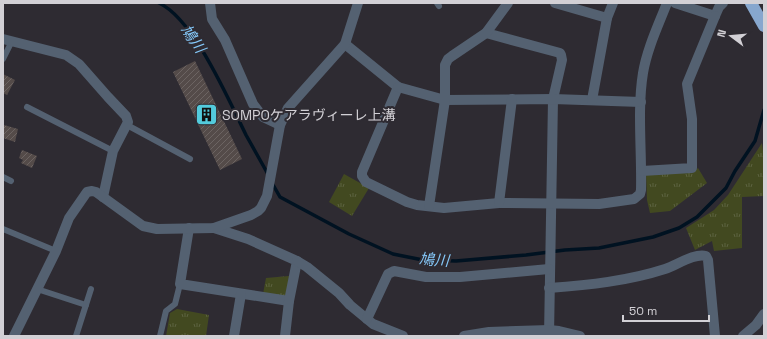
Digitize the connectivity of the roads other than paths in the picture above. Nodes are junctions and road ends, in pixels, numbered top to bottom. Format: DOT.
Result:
graph roads {
  1 [pos="210,3"];
  2 [pos="358,3"];
  3 [pos="508,3"];
  4 [pos="555,3"];
  5 [pos="613,3"];
  6 [pos="667,3"];
  7 [pos="675,3"];
  8 [pos="723,3"];
  9 [pos="751,3"];
  10 [pos="715,16"];
  11 [pos="607,18"];
  12 [pos="764,26"];
  13 [pos="486,33"];
  14 [pos="7,40"];
  15 [pos="345,44"];
  16 [pos="3,59"];
  17 [pos="398,87"];
  18 [pos="512,99"];
  19 [pos="553,99"];
  20 [pos="445,100"];
  21 [pos="592,100"];
  22 [pos="641,102"];
  23 [pos="27,107"];
  24 [pos="127,125"];
  25 [pos="280,125"];
  26 [pos="113,151"];
  27 [pos="190,159"];
  28 [pos="642,171"];
  29 [pos="3,176"];
  30 [pos="12,181"];
  31 [pos="103,197"];
  32 [pos="499,203"];
  33 [pos="550,204"];
  34 [pos="429,206"];
  35 [pos="3,228"];
  36 [pos="189,228"];
  37 [pos="214,228"];
  38 [pos="56,251"];
  39 [pos="296,261"];
  40 [pos="549,267"];
  41 [pos="180,284"];
  42 [pos="549,288"];
  43 [pos="37,289"];
  44 [pos="91,289"];
  45 [pos="240,294"];
  46 [pos="289,301"];
  47 [pos="86,305"];
  48 [pos="764,314"];
  49 [pos="366,319"];
  50 [pos="20,324"];
  51 [pos="549,333"];
  52 [pos="14,336"];
  53 [pos="20,336"];
  54 [pos="76,336"];
  55 [pos="160,336"];
  56 [pos="234,336"];
  57 [pos="285,336"];
  58 [pos="403,336"];
  59 [pos="464,336"];
  60 [pos="580,336"];
  61 [pos="715,336"];
  62 [pos="743,336"];
  1 -- 25 [label="street"];
  2 -- 15 [label="street"];
  3 -- 13 [label="street"];
  4 -- 11 [label="street"];
  5 -- 11 [label="street"];
  6 -- 22 [label="street"];
  7 -- 10 [label="street"];
  8 -- 10 [label="street"];
  9 -- 12 [label="highway"];
  10 -- 28 [label="street"];
  11 -- 21 [label="street"];
  13 -- 19 [label="street"];
  13 -- 20 [label="street"];
  14 -- 16 [label="lane"];
  14 -- 24 [label="street"];
  15 -- 17 [label="street"];
  15 -- 25 [label="street"];
  17 -- 20 [label="street"];
  17 -- 34 [label="street"];
  18 -- 19 [label="street"];
  18 -- 20 [label="street"];
  18 -- 32 [label="street"];
  19 -- 21 [label="street"];
  19 -- 33 [label="street"];
  20 -- 34 [label="street"];
  21 -- 22 [label="street"];
  22 -- 28 [label="street"];
  23 -- 26 [label="lane"];
  24 -- 26 [label="street"];
  24 -- 27 [label="lane"];
  25 -- 37 [label="street"];
  26 -- 31 [label="street"];
  28 -- 33 [label="street"];
  29 -- 30 [label="lane"];
  31 -- 36 [label="street"];
  31 -- 38 [label="street"];
  32 -- 33 [label="street"];
  32 -- 34 [label="street"];
  33 -- 40 [label="street"];
  35 -- 38 [label="lane"];
  36 -- 37 [label="street"];
  36 -- 41 [label="street"];
  37 -- 39 [label="street"];
  38 -- 43 [label="street"];
  39 -- 46 [label="street"];
  39 -- 49 [label="street"];
  40 -- 42 [label="street"];
  40 -- 49 [label="street"];
  41 -- 45 [label="street"];
  41 -- 55 [label="lane"];
  42 -- 51 [label="street"];
  42 -- 61 [label="street"];
  43 -- 47 [label="lane"];
  43 -- 50 [label="street"];
  44 -- 47 [label="lane"];
  45 -- 46 [label="street"];
  45 -- 56 [label="street"];
  46 -- 57 [label="street"];
  47 -- 54 [label="lane"];
  48 -- 62 [label="street"];
  49 -- 58 [label="street"];
  50 -- 52 [label="street"];
  50 -- 53 [label="street"];
  51 -- 59 [label="street"];
  51 -- 60 [label="street"];
}
